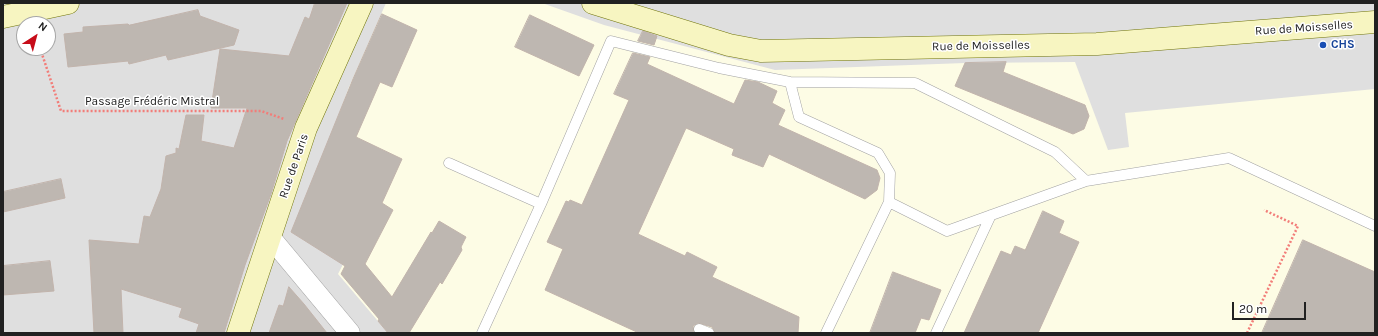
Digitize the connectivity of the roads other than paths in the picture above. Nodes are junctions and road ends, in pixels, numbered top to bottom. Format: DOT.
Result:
graph roads {
  1 [pos="68,3"];
  2 [pos="362,3"];
  3 [pos="593,3"];
  4 [pos="3,17"];
  5 [pos="1375,22"];
  6 [pos="790,82"];
  7 [pos="449,163"];
  8 [pos="1086,181"];
  9 [pos="889,202"];
  10 [pos="541,204"];
  11 [pos="991,215"];
  12 [pos="1375,226"];
  13 [pos="270,237"];
  14 [pos="238,333"];
  15 [pos="350,333"];
  16 [pos="482,333"];
  17 [pos="826,333"];
  18 [pos="936,333"];
  1 -- 4 [label="street"];
  2 -- 13 [label="street, Rue de Paris"];
  3 -- 5 [label="street, Rue de Moisselles"];
  6 -- 8 [label="lane"];
  6 -- 9 [label="lane"];
  6 -- 10 [label="lane"];
  7 -- 10 [label="lane"];
  8 -- 11 [label="lane"];
  8 -- 12 [label="lane"];
  9 -- 11 [label="lane"];
  9 -- 17 [label="lane"];
  10 -- 16 [label="lane"];
  11 -- 18 [label="lane"];
  13 -- 14 [label="street, Rue de Paris"];
  13 -- 15 [label="street"];
}
